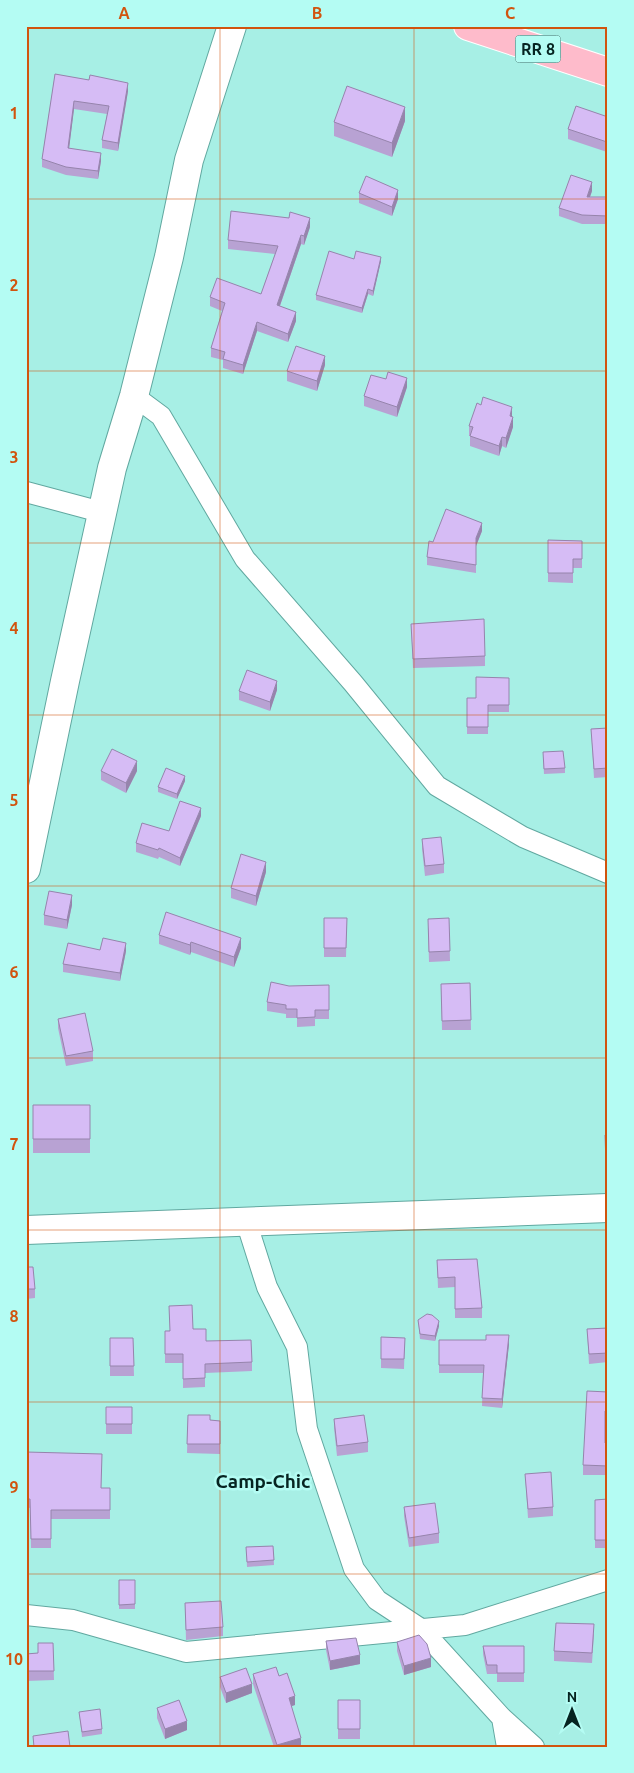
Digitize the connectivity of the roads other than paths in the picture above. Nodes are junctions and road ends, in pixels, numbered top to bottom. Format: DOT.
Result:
graph roads {
  1 [pos="232,26"];
  2 [pos="468,26"];
  3 [pos="608,72"];
  4 [pos="134,396"];
  5 [pos="26,492"];
  6 [pos="102,512"];
  7 [pos="26,870"];
  8 [pos="608,873"];
  9 [pos="608,1208"];
  10 [pos="246,1220"];
  11 [pos="26,1230"];
  12 [pos="608,1580"];
  13 [pos="26,1616"];
  14 [pos="421,1629"];
  15 [pos="502,1718"];
  16 [pos="507,1747"];
  17 [pos="534,1747"];
  1 -- 4 [label="street"];
  2 -- 3 [label="main road, RR 8"];
  4 -- 6 [label="street"];
  4 -- 8 [label="street"];
  5 -- 6 [label="street"];
  6 -- 7 [label="street"];
  9 -- 10 [label="street"];
  10 -- 11 [label="street"];
  10 -- 14 [label="street"];
  12 -- 14 [label="street"];
  13 -- 14 [label="street"];
  14 -- 15 [label="street"];
  15 -- 16 [label="street"];
  15 -- 17 [label="street"];
}
